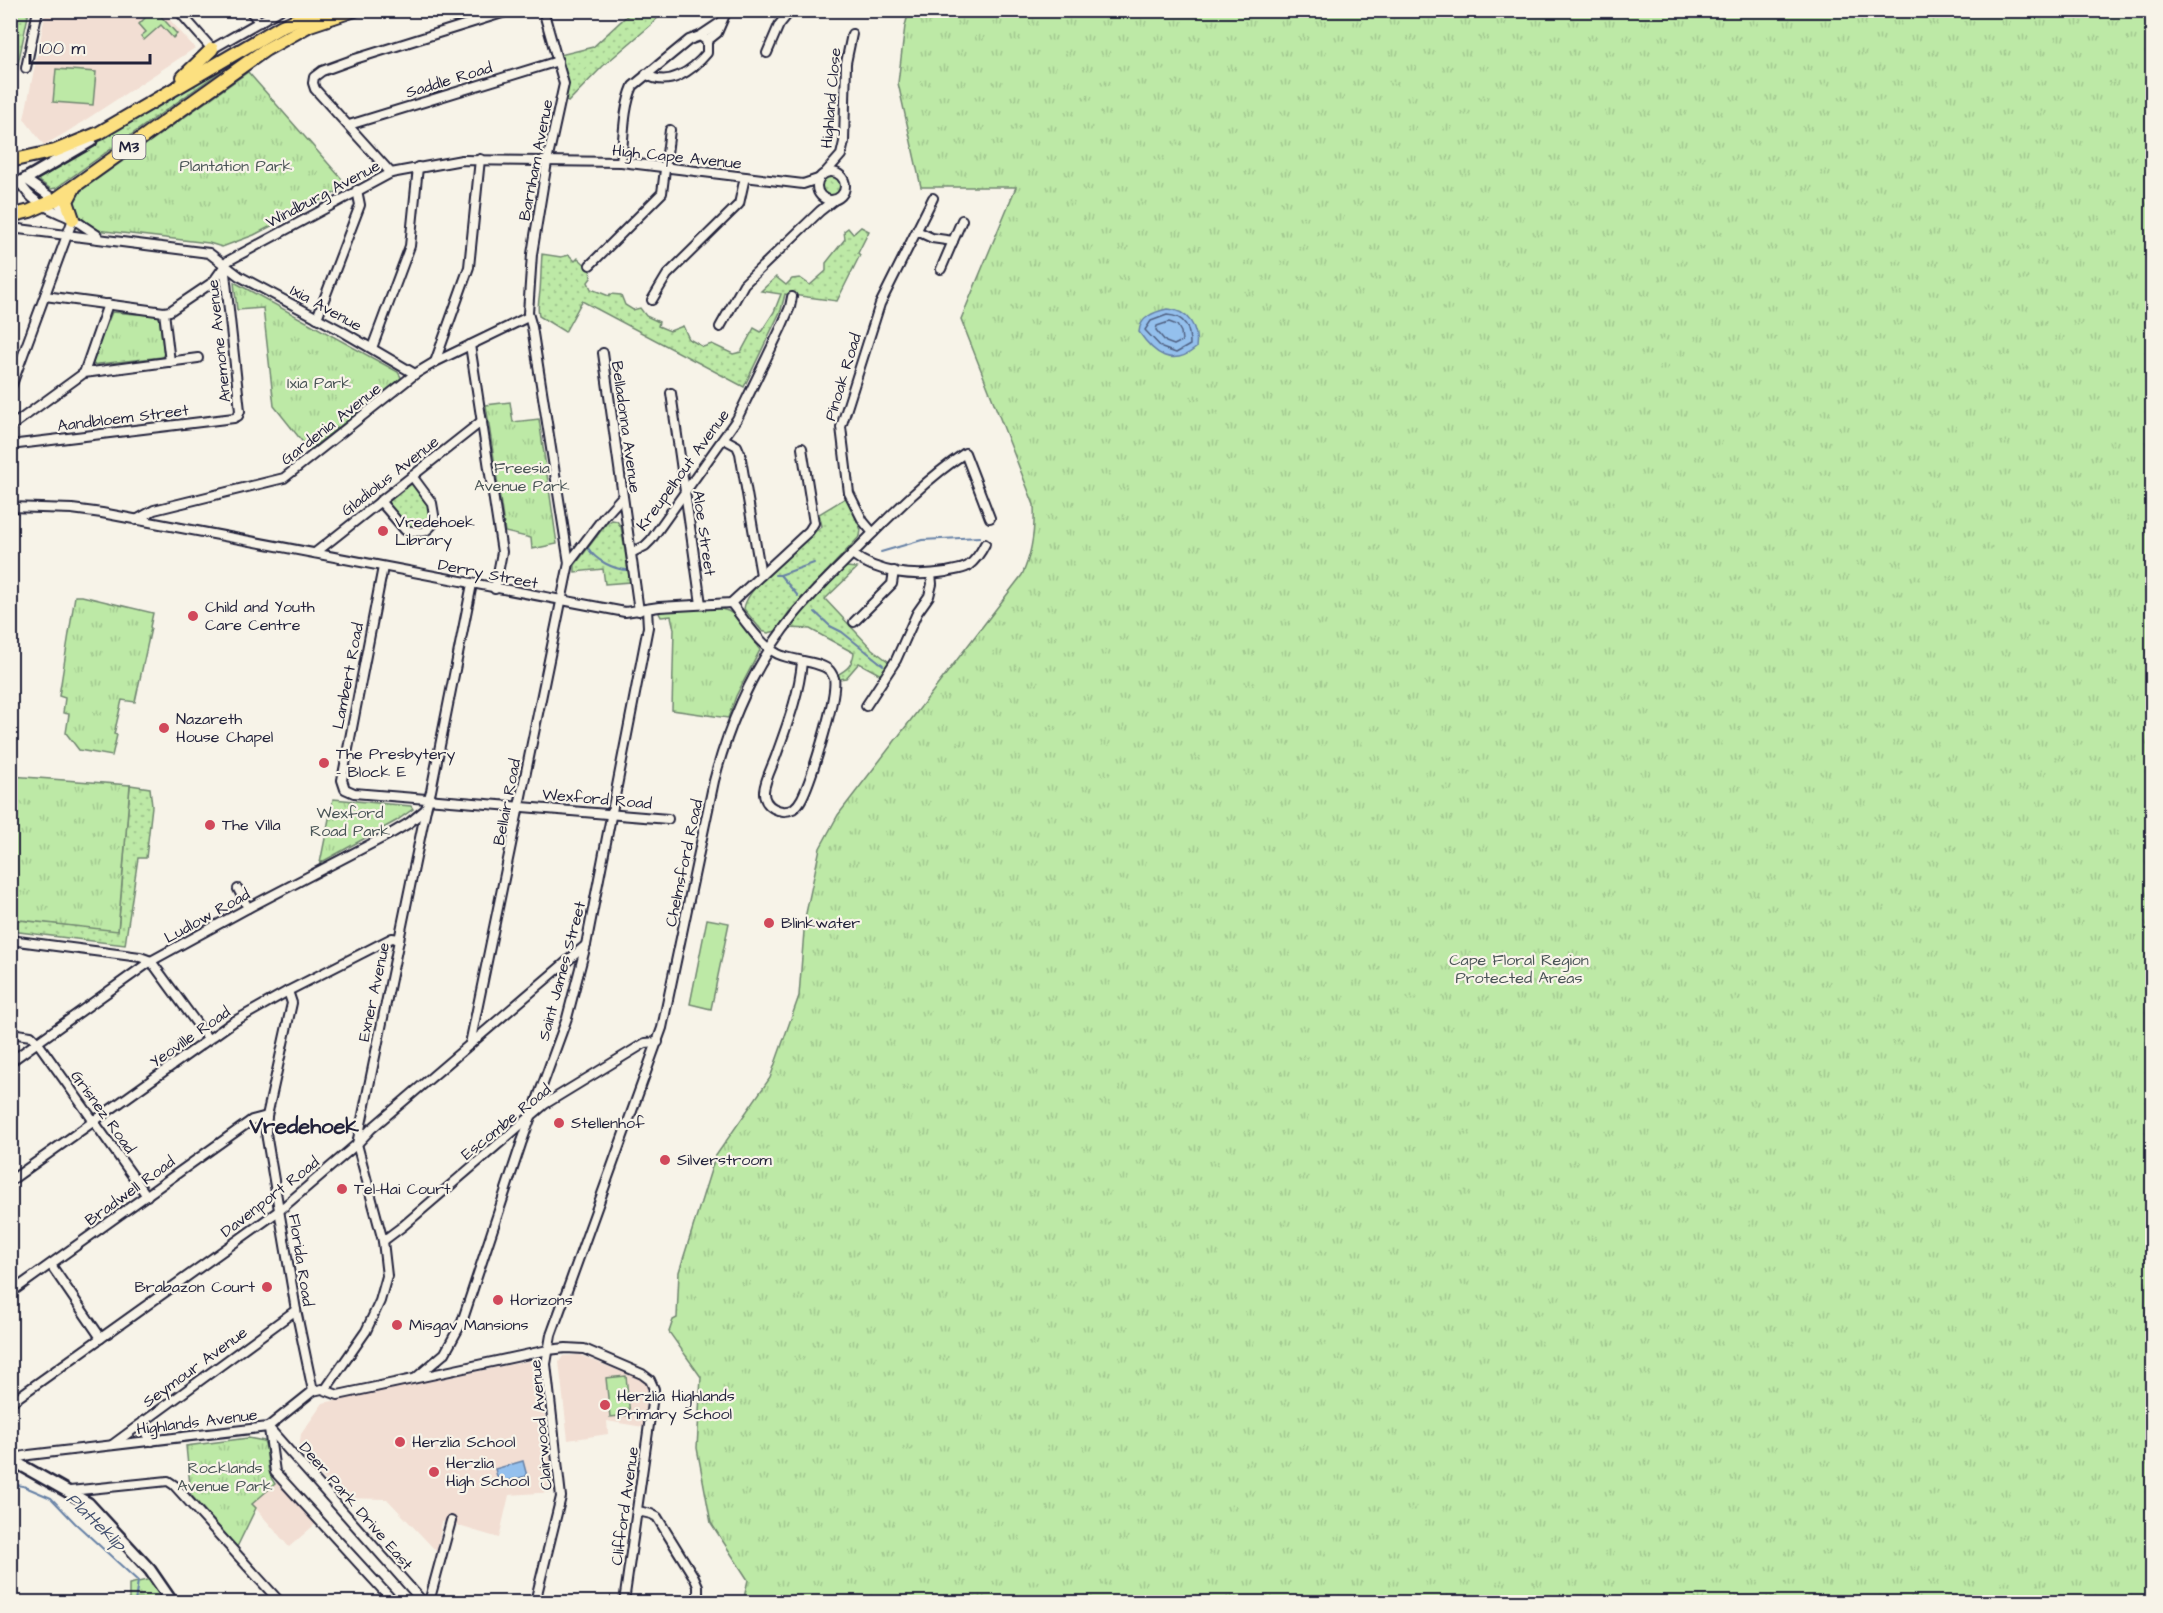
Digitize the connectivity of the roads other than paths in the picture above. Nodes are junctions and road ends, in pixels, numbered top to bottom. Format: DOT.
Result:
graph roads {
  1 [pos="38,10"];
  2 [pos="178,10"];
  3 [pos="249,10"];
  4 [pos="280,10"];
  5 [pos="318,10"];
  6 [pos="355,10"];
  7 [pos="512,10"];
  8 [pos="543,10"];
  9 [pos="727,10"];
  10 [pos="791,10"];
  11 [pos="260,22"];
  12 [pos="852,34"];
  13 [pos="704,39"];
  14 [pos="212,49"];
  15 [pos="767,53"];
  16 [pos="558,61"];
  17 [pos="26,68"];
  18 [pos="646,74"];
  19 [pos="157,99"];
  20 [pos="348,125"];
  21 [pos="670,130"];
  22 [pos="99,132"];
  23 [pos="480,159"];
  24 [pos="10,160"];
  25 [pos="547,162"];
  26 [pos="621,162"];
  27 [pos="835,164"];
  28 [pos="418,167"];
  29 [pos="666,169"];
  30 [pos="826,172"];
  31 [pos="391,173"];
  32 [pos="837,173"];
  33 [pos="745,177"];
  34 [pos="818,179"];
  35 [pos="19,183"];
  36 [pos="803,184"];
  37 [pos="75,187"];
  38 [pos="357,190"];
  39 [pos="820,195"];
  40 [pos="933,198"];
  41 [pos="834,200"];
  42 [pos="49,203"];
  43 [pos="820,211"];
  44 [pos="10,216"];
  45 [pos="73,219"];
  46 [pos="962,220"];
  47 [pos="10,230"];
  48 [pos="917,231"];
  49 [pos="66,235"];
  50 [pos="104,238"];
  51 [pos="953,241"];
  52 [pos="224,264"];
  53 [pos="590,265"];
  54 [pos="941,269"];
  55 [pos="45,296"];
  56 [pos="792,297"];
  57 [pos="652,300"];
  58 [pos="108,304"];
  59 [pos="164,312"];
  60 [pos="528,317"];
  61 [pos="317,318"];
  62 [pos="720,327"];
  63 [pos="470,345"];
  64 [pos="372,348"];
  65 [pos="603,353"];
  66 [pos="198,358"];
  67 [pos="170,362"];
  68 [pos="435,362"];
  69 [pos="84,373"];
  70 [pos="415,374"];
  71 [pos="10,390"];
  72 [pos="671,393"];
  73 [pos="238,416"];
  74 [pos="482,421"];
  75 [pos="10,427"];
  76 [pos="724,439"];
  77 [pos="10,445"];
  78 [pos="802,448"];
  79 [pos="412,476"];
  80 [pos="685,493"];
  81 [pos="622,497"];
  82 [pos="380,501"];
  83 [pos="10,507"];
  84 [pos="990,518"];
  85 [pos="136,520"];
  86 [pos="873,533"];
  87 [pos="985,544"];
  88 [pos="631,553"];
  89 [pos="315,554"];
  90 [pos="852,554"];
  91 [pos="569,563"];
  92 [pos="383,567"];
  93 [pos="894,571"];
  94 [pos="931,574"];
  95 [pos="761,575"];
  96 [pos="472,584"];
  97 [pos="495,589"];
  98 [pos="560,601"];
  99 [pos="731,603"];
  100 [pos="701,604"];
  101 [pos="643,610"];
  102 [pos="854,622"];
  103 [pos="770,648"];
  104 [pos="802,662"];
  105 [pos="866,706"];
  106 [pos="345,789"];
  107 [pos="428,799"];
  108 [pos="520,806"];
  109 [pos="426,809"];
  110 [pos="612,815"];
  111 [pos="668,819"];
  112 [pos="238,889"];
  113 [pos="248,908"];
  114 [pos="399,939"];
  115 [pos="10,940"];
  116 [pos="585,945"];
  117 [pos="151,961"];
  118 [pos="558,968"];
  119 [pos="579,970"];
  120 [pos="288,991"];
  121 [pos="479,1008"];
  122 [pos="491,1025"];
  123 [pos="10,1033"];
  124 [pos="208,1039"];
  125 [pos="658,1042"];
  126 [pos="38,1043"];
  127 [pos="470,1044"];
  128 [pos="10,1062"];
  129 [pos="267,1116"];
  130 [pos="532,1116"];
  131 [pos="94,1122"];
  132 [pos="357,1144"];
  133 [pos="10,1181"];
  134 [pos="147,1196"];
  135 [pos="280,1209"];
  136 [pos="383,1241"];
  137 [pos="51,1265"];
  138 [pos="10,1293"];
  139 [pos="296,1310"];
  140 [pos="101,1338"];
  141 [pos="548,1350"];
  142 [pos="412,1380"];
  143 [pos="325,1390"];
  144 [pos="313,1391"];
  145 [pos="10,1403"];
  146 [pos="144,1421"];
  147 [pos="268,1427"];
  148 [pos="152,1441"];
  149 [pos="111,1446"];
  150 [pos="290,1453"];
  151 [pos="11,1459"];
  152 [pos="273,1467"];
  153 [pos="70,1491"];
  154 [pos="638,1511"];
  155 [pos="451,1521"];
  156 [pos="172,1602"];
  157 [pos="280,1602"];
  158 [pos="394,1602"];
  159 [pos="423,1602"];
  160 [pos="429,1602"];
  161 [pos="535,1602"];
  162 [pos="624,1602"];
  163 [pos="698,1602"];
  1 -- 17 [label="street"];
  2 -- 14 [label="street"];
  3 -- 11 [label="street"];
  4 -- 11 [label="street"];
  5 -- 19 [label="main road, M3"];
  6 -- 37 [label="main road, M3"];
  7 -- 20 [label="street"];
  8 -- 16 [label="street, Barnham Avenue"];
  9 -- 13 [label="street"];
  10 -- 15 [label="street"];
  11 -- 14 [label="street"];
  12 -- 27 [label="street, Highland Close"];
  13 -- 18 [label="street"];
  13 -- 18 [label="street"];
  14 -- 19 [label="main road"];
  16 -- 20 [label="street, Saddle Road"];
  16 -- 25 [label="street, Barnham Avenue"];
  18 -- 26 [label="street"];
  19 -- 22 [label="main road, M3"];
  20 -- 31 [label="street"];
  21 -- 29 [label="street"];
  22 -- 24 [label="main road, M3"];
  22 -- 35 [label="street"];
  23 -- 25 [label="street, Windburg Avenue"];
  23 -- 28 [label="street, Windburg Avenue"];
  23 -- 68 [label="street"];
  25 -- 26 [label="street, High Cape Avenue"];
  25 -- 60 [label="street, Barnham Avenue"];
  26 -- 29 [label="street, High Cape Avenue"];
  27 -- 30 [label="street, Highland Close"];
  27 -- 32 [label="street, Highland Close"];
  28 -- 31 [label="street, Windburg Avenue"];
  28 -- 64 [label="street"];
  29 -- 33 [label="street, High Cape Avenue"];
  29 -- 53 [label="street"];
  30 -- 32 [label="street"];
  30 -- 34 [label="street"];
  31 -- 38 [label="street, Windburg Avenue"];
  32 -- 41 [label="street"];
  33 -- 36 [label="street, High Cape Avenue"];
  33 -- 57 [label="street"];
  34 -- 36 [label="street, High Cape Avenue"];
  34 -- 39 [label="street"];
  35 -- 42 [label="street"];
  35 -- 42 [label="street"];
  36 -- 39 [label="street, High Cape Avenue"];
  37 -- 42 [label="main road, M3"];
  37 -- 45 [label="main road"];
  38 -- 52 [label="street, Windburg Avenue"];
  38 -- 61 [label="street"];
  39 -- 41 [label="street"];
  39 -- 43 [label="street"];
  40 -- 48 [label="street, Pinoak Road"];
  41 -- 43 [label="street"];
  42 -- 44 [label="main road, M3"];
  42 -- 45 [label="street"];
  42 -- 45 [label="street"];
  43 -- 62 [label="street"];
  45 -- 49 [label="street"];
  45 -- 50 [label="street"];
  46 -- 51 [label="street"];
  47 -- 49 [label="street, Ixia Avenue"];
  48 -- 51 [label="street"];
  48 -- 86 [label="street, Pinoak Road"];
  49 -- 50 [label="street, Ixia Avenue"];
  49 -- 55 [label="street"];
  50 -- 52 [label="street, Ixia Avenue"];
  51 -- 54 [label="street"];
  52 -- 59 [label="street"];
  52 -- 61 [label="street, Ixia Avenue"];
  52 -- 73 [label="street, Anemone Avenue"];
  55 -- 58 [label="street"];
  55 -- 71 [label="street"];
  56 -- 76 [label="street, Kreupelhout Avenue"];
  58 -- 59 [label="street"];
  58 -- 69 [label="street"];
  59 -- 67 [label="street"];
  60 -- 63 [label="street, Gardenia Avenue"];
  60 -- 91 [label="street, Barnham Avenue"];
  61 -- 64 [label="street, Ixia Avenue"];
  63 -- 68 [label="street, Gardenia Avenue"];
  63 -- 74 [label="street"];
  64 -- 70 [label="street, Ixia Avenue"];
  65 -- 81 [label="street, Belladonna Avenue"];
  66 -- 67 [label="street"];
  67 -- 69 [label="street"];
  68 -- 70 [label="street, Gardenia Avenue"];
  69 -- 75 [label="street"];
  70 -- 85 [label="street, Gardenia Avenue"];
  72 -- 80 [label="street, Aloe Street"];
  73 -- 77 [label="street, Aandbloem Street"];
  74 -- 79 [label="street, Gladiolus Avenue"];
  74 -- 97 [label="street"];
  76 -- 80 [label="street, Kreupelhout Avenue"];
  76 -- 95 [label="street"];
  78 -- 95 [label="street"];
  79 -- 82 [label="street, Gladiolus Avenue"];
  79 -- 82 [label="street"];
  80 -- 88 [label="street, Kreupelhout Avenue"];
  80 -- 100 [label="street, Aloe Street"];
  81 -- 88 [label="street, Belladonna Avenue"];
  81 -- 91 [label="street"];
  82 -- 89 [label="street, Gladiolus Avenue"];
  83 -- 85 [label="street, Derry Street"];
  84 -- 86 [label="street, Chelmsford Road"];
  85 -- 89 [label="street, Derry Street"];
  86 -- 90 [label="street, Chelmsford Road"];
  87 -- 94 [label="street"];
  88 -- 101 [label="street, Belladonna Avenue"];
  89 -- 92 [label="street, Derry Street"];
  90 -- 93 [label="street"];
  90 -- 103 [label="street, Chelmsford Road"];
  91 -- 98 [label="street, Bellair Road"];
  92 -- 96 [label="street, Derry Street"];
  92 -- 106 [label="street, Lambert Road"];
  93 -- 94 [label="street"];
  93 -- 102 [label="street"];
  94 -- 105 [label="street"];
  95 -- 99 [label="street"];
  96 -- 97 [label="street, Derry Street"];
  96 -- 107 [label="street, Exner Avenue"];
  97 -- 98 [label="street, Derry Street"];
  98 -- 101 [label="street, Derry Street"];
  98 -- 108 [label="street, Bellair Road"];
  99 -- 100 [label="street, Derry Street"];
  99 -- 103 [label="street"];
  100 -- 101 [label="street, Derry Street"];
  101 -- 110 [label="street, Saint James Street"];
  103 -- 104 [label="street"];
  103 -- 125 [label="street, Chelmsford Road"];
  104 -- 104 [label="street"];
  106 -- 107 [label="street, Wexford Road"];
  107 -- 108 [label="street, Wexford Road"];
  107 -- 109 [label="street, Exner Avenue"];
  108 -- 110 [label="street, Wexford Road"];
  108 -- 121 [label="street, Bellair Road"];
  109 -- 113 [label="street, Ludlow Road"];
  109 -- 114 [label="street, Exner Avenue"];
  110 -- 111 [label="street, Wexford Road"];
  110 -- 116 [label="street, Saint James Street"];
  112 -- 113 [label="street"];
  113 -- 117 [label="street, Ludlow Road"];
  114 -- 120 [label="street, Yeoville Road"];
  114 -- 132 [label="street, Exner Avenue"];
  115 -- 117 [label="street"];
  116 -- 118 [label="street, Davenport Road"];
  116 -- 119 [label="street, Saint James Street"];
  117 -- 124 [label="street"];
  117 -- 126 [label="street, Ludlow Road"];
  118 -- 119 [label="street"];
  118 -- 122 [label="street, Davenport Road"];
  119 -- 130 [label="street, Saint James Street"];
  120 -- 124 [label="street, Yeoville Road"];
  120 -- 129 [label="street, Florida Road"];
  121 -- 122 [label="street"];
  121 -- 127 [label="street, Bellair Road"];
  122 -- 127 [label="street, Davenport Road"];
  123 -- 126 [label="street"];
  124 -- 131 [label="street, Yeoville Road"];
  125 -- 130 [label="street, Escombe Road"];
  125 -- 141 [label="street, Chelmsford Road"];
  126 -- 128 [label="street, Ludlow Road"];
  126 -- 131 [label="street, Grisnez Road"];
  127 -- 132 [label="street, Davenport Road"];
  129 -- 134 [label="street, Bradwell Road"];
  129 -- 135 [label="street, Florida Road"];
  130 -- 136 [label="street, Escombe Road"];
  130 -- 142 [label="street, Saint James Street"];
  131 -- 133 [label="street, Yeoville Road"];
  131 -- 134 [label="street, Grisnez Road"];
  132 -- 135 [label="street, Davenport Road"];
  132 -- 136 [label="street, Exner Avenue"];
  134 -- 137 [label="street, Bradwell Road"];
  135 -- 139 [label="street, Florida Road"];
  135 -- 140 [label="street, Davenport Road"];
  136 -- 143 [label="street, Exner Avenue"];
  137 -- 138 [label="street, Bradwell Road"];
  137 -- 140 [label="street"];
  139 -- 144 [label="street, Florida Road"];
  139 -- 146 [label="street, Seymour Avenue"];
  140 -- 145 [label="street, Davenport Road"];
  141 -- 142 [label="street"];
  141 -- 154 [label="street, Clifford Avenue"];
  141 -- 161 [label="street, Clairwood Avenue"];
  142 -- 143 [label="street"];
  143 -- 144 [label="street"];
  144 -- 147 [label="street, Highlands Avenue"];
  146 -- 148 [label="street"];
  146 -- 149 [label="street, Seymour Avenue"];
  147 -- 148 [label="street, Highlands Avenue"];
  147 -- 150 [label="street, Deer Park Drive East"];
  147 -- 152 [label="street"];
  148 -- 149 [label="street, Highlands Avenue"];
  149 -- 151 [label="street, Highlands Avenue"];
  150 -- 152 [label="street"];
  150 -- 159 [label="street, Deer Park Drive East"];
  151 -- 153 [label="street"];
  152 -- 158 [label="street"];
  153 -- 156 [label="street"];
  153 -- 157 [label="street"];
  154 -- 162 [label="street, Clifford Avenue"];
  154 -- 163 [label="street"];
  155 -- 160 [label="street"];
}
